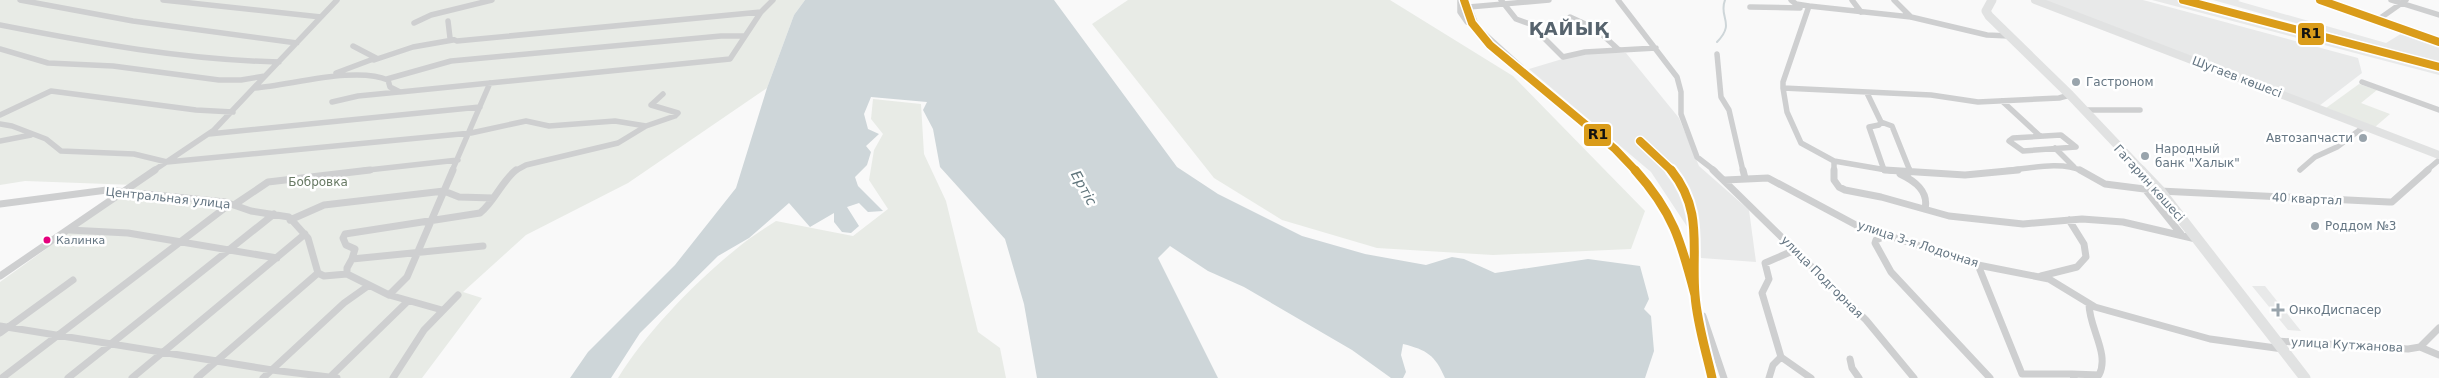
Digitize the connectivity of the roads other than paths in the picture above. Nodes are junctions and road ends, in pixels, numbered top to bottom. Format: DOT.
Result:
graph roads {
  1 [pos="20,0"];
  2 [pos="164,0"];
  3 [pos="337,0"];
  4 [pos="484,0"];
  5 [pos="492,0"];
  6 [pos="773,0"];
  7 [pos="1460,0"];
  8 [pos="1549,0"];
  9 [pos="1618,0"];
  10 [pos="1792,0"];
  11 [pos="1852,0"];
  12 [pos="1894,0"];
  13 [pos="1992,0"];
  14 [pos="2035,0"];
  15 [pos="2326,0"];
  16 [pos="2392,0"];
  17 [pos="1503,2"];
  18 [pos="2403,2"];
  19 [pos="479,5"];
  20 [pos="1750,7"];
  21 [pos="1809,8"];
  22 [pos="760,12"];
  23 [pos="1861,12"];
  24 [pos="2439,15"];
  25 [pos="1570,17"];
  26 [pos="1912,17"];
  27 [pos="321,18"];
  28 [pos="2379,19"];
  29 [pos="448,21"];
  30 [pos="1467,22"];
  31 [pos="414,23"];
  32 [pos="0,25"];
  33 [pos="744,36"];
  34 [pos="2009,36"];
  35 [pos="452,40"];
  36 [pos="2439,40"];
  37 [pos="297,43"];
  38 [pos="353,46"];
  39 [pos="1656,48"];
  40 [pos="0,49"];
  41 [pos="1619,50"];
  42 [pos="9,52"];
  43 [pos="1717,54"];
  44 [pos="0,56"];
  45 [pos="374,60"];
  46 [pos="279,62"];
  47 [pos="356,67"];
  48 [pos="1521,67"];
  49 [pos="358,74"];
  50 [pos="266,76"];
  51 [pos="328,77"];
  52 [pos="387,79"];
  53 [pos="2362,82"];
  54 [pos="490,83"];
  55 [pos="255,88"];
  56 [pos="1782,88"];
  57 [pos="400,92"];
  58 [pos="1867,93"];
  59 [pos="662,94"];
  60 [pos="2070,96"];
  61 [pos="2002,101"];
  62 [pos="332,102"];
  63 [pos="480,107"];
  64 [pos="2083,110"];
  65 [pos="2140,110"];
  66 [pos="2439,110"];
  67 [pos="233,112"];
  68 [pos="0,115"];
  69 [pos="1881,122"];
  70 [pos="0,124"];
  71 [pos="646,126"];
  72 [pos="2365,126"];
  73 [pos="471,132"];
  74 [pos="208,134"];
  75 [pos="33,135"];
  76 [pos="2040,136"];
  77 [pos="0,141"];
  78 [pos="2055,148"];
  79 [pos="2439,155"];
  80 [pos="458,160"];
  81 [pos="2439,160"];
  82 [pos="167,162"];
  83 [pos="1834,162"];
  84 [pos="2074,166"];
  85 [pos="1884,170"];
  86 [pos="2300,170"];
  87 [pos="1896,172"];
  88 [pos="1910,172"];
  89 [pos="1745,178"];
  90 [pos="1725,180"];
  91 [pos="2145,189"];
  92 [pos="444,191"];
  93 [pos="2160,191"];
  94 [pos="124,192"];
  95 [pos="493,198"];
  96 [pos="0,204"];
  97 [pos="232,205"];
  98 [pos="1925,209"];
  99 [pos="274,214"];
  100 [pos="290,220"];
  101 [pos="432,220"];
  102 [pos="2069,220"];
  103 [pos="68,230"];
  104 [pos="305,234"];
  105 [pos="2182,234"];
  106 [pos="1887,235"];
  107 [pos="2197,239"];
  108 [pos="180,243"];
  109 [pos="483,246"];
  110 [pos="1795,250"];
  111 [pos="227,251"];
  112 [pos="417,254"];
  113 [pos="276,258"];
  114 [pos="352,259"];
  115 [pos="1978,265"];
  116 [pos="318,273"];
  117 [pos="347,274"];
  118 [pos="0,276"];
  119 [pos="2041,276"];
  120 [pos="73,280"];
  121 [pos="368,286"];
  122 [pos="389,295"];
  123 [pos="458,295"];
  124 [pos="408,301"];
  125 [pos="2089,304"];
  126 [pos="442,310"];
  127 [pos="1703,316"];
  128 [pos="4,327"];
  129 [pos="2439,328"];
  130 [pos="0,333"];
  131 [pos="58,335"];
  132 [pos="2436,338"];
  133 [pos="110,344"];
  134 [pos="2280,345"];
  135 [pos="2420,347"];
  136 [pos="164,352"];
  137 [pos="2439,355"];
  138 [pos="1781,357"];
  139 [pos="1850,359"];
  140 [pos="217,361"];
  141 [pos="272,370"];
  142 [pos="2073,376"];
  143 [pos="2100,376"];
  144 [pos="2,378"];
  145 [pos="68,378"];
  146 [pos="132,378"];
  147 [pos="197,378"];
  148 [pos="263,378"];
  149 [pos="332,378"];
  150 [pos="392,378"];
  151 [pos="1724,378"];
  152 [pos="1769,378"];
  153 [pos="1811,378"];
  154 [pos="1859,378"];
  155 [pos="1914,378"];
  156 [pos="1990,378"];
  157 [pos="2305,378"];
  1 -- 37 [label="street"];
  2 -- 27 [label="street"];
  3 -- 27 [label="street"];
  4 -- 19 [label="street"];
  5 -- 19 [label="street"];
  6 -- 22 [label="street"];
  7 -- 30 [label="street"];
  8 -- 17 [label="street"];
  9 -- 39 [label="street, улица Подгорная"];
  10 -- 21 [label="street"];
  11 -- 23 [label="street"];
  12 -- 26 [label="street"];
  13 -- 34 [label="highway, Гагарин көшесі"];
  14 -- 72 [label="main road, Шугаев көшесі"];
  15 -- 28 [label="street"];
  16 -- 18 [label="street"];
  17 -- 41 [label="street"];
  17 -- 48 [label="street"];
  18 -- 24 [label="street"];
  18 -- 28 [label="street"];
  19 -- 31 [label="street"];
  20 -- 21 [label="street"];
  21 -- 23 [label="street"];
  21 -- 56 [label="street"];
  22 -- 33 [label="street"];
  22 -- 35 [label="street"];
  23 -- 26 [label="street"];
  25 -- 41 [label="street"];
  26 -- 34 [label="street"];
  27 -- 37 [label="street"];
  28 -- 36 [label="street"];
  29 -- 35 [label="street"];
  32 -- 46 [label="street"];
  33 -- 52 [label="street"];
  33 -- 54 [label="street"];
  34 -- 60 [label="highway, Гагарин көшесі"];
  35 -- 45 [label="street"];
  37 -- 46 [label="street"];
  38 -- 45 [label="street"];
  39 -- 41 [label="street"];
  39 -- 90 [label="street, улица Подгорная"];
  40 -- 42 [label="street"];
  42 -- 44 [label="street"];
  42 -- 50 [label="street"];
  43 -- 89 [label="street"];
  45 -- 47 [label="street"];
  46 -- 50 [label="street"];
  47 -- 49 [label="street"];
  47 -- 51 [label="street"];
  49 -- 51 [label="street"];
  49 -- 52 [label="street"];
  50 -- 55 [label="street"];
  51 -- 55 [label="street"];
  52 -- 57 [label="street"];
  53 -- 66 [label="street"];
  54 -- 57 [label="street"];
  54 -- 63 [label="street"];
  55 -- 67 [label="street"];
  56 -- 58 [label="street"];
  56 -- 83 [label="street"];
  57 -- 62 [label="street"];
  58 -- 61 [label="street"];
  58 -- 69 [label="street"];
  59 -- 71 [label="street"];
  60 -- 61 [label="street"];
  60 -- 64 [label="highway, Гагарин көшесі"];
  61 -- 76 [label="street"];
  63 -- 73 [label="street"];
  63 -- 74 [label="street"];
  64 -- 65 [label="street"];
  64 -- 93 [label="highway, Гагарин көшесі"];
  67 -- 68 [label="street"];
  67 -- 74 [label="street"];
  69 -- 85 [label="street"];
  69 -- 88 [label="street"];
  70 -- 75 [label="street"];
  71 -- 73 [label="street"];
  71 -- 95 [label="street"];
  72 -- 79 [label="main road, Шугаев көшесі"];
  72 -- 86 [label="street"];
  73 -- 80 [label="street"];
  73 -- 82 [label="street"];
  74 -- 82 [label="street"];
  75 -- 77 [label="street"];
  75 -- 82 [label="street"];
  76 -- 78 [label="street"];
  76 -- 78 [label="street"];
  78 -- 84 [label="street, 40 квартал"];
  80 -- 92 [label="street"];
  80 -- 97 [label="street"];
  81 -- 93 [label="street, 40 квартал"];
  82 -- 94 [label="street"];
  83 -- 85 [label="street"];
  83 -- 98 [label="street"];
  84 -- 88 [label="street"];
  84 -- 91 [label="street, 40 квартал"];
  85 -- 87 [label="street"];
  87 -- 88 [label="street"];
  87 -- 98 [label="street"];
  89 -- 90 [label="street, улица 3-я Лодочная"];
  89 -- 106 [label="street, улица 3-я Лодочная"];
  90 -- 110 [label="street, улица Подгорная"];
  91 -- 93 [label="street, 40 квартал"];
  91 -- 105 [label="street"];
  92 -- 95 [label="street"];
  92 -- 100 [label="street"];
  92 -- 101 [label="street"];
  93 -- 107 [label="highway, Гагарин көшесі"];
  94 -- 96 [label="street, Центральная улица"];
  94 -- 97 [label="street, Центральная улица"];
  94 -- 103 [label="street"];
  95 -- 101 [label="street"];
  97 -- 99 [label="street, Центральная улица"];
  97 -- 108 [label="street"];
  98 -- 102 [label="street"];
  99 -- 100 [label="street, Центральная улица"];
  99 -- 111 [label="street"];
  100 -- 104 [label="street, Центральная улица"];
  101 -- 112 [label="street"];
  101 -- 114 [label="street"];
  102 -- 105 [label="street"];
  102 -- 119 [label="street, улица 3-я Лодочная"];
  103 -- 108 [label="street"];
  103 -- 118 [label="street"];
  104 -- 113 [label="street"];
  104 -- 116 [label="street, Центральная улица"];
  105 -- 107 [label="street"];
  106 -- 115 [label="street, улица 3-я Лодочная"];
  106 -- 156 [label="street"];
  107 -- 134 [label="highway, Гагарин көшесі"];
  108 -- 111 [label="street"];
  108 -- 131 [label="street"];
  109 -- 112 [label="street"];
  110 -- 138 [label="street"];
  110 -- 155 [label="street, улица Подгорная"];
  111 -- 113 [label="street"];
  111 -- 133 [label="street"];
  112 -- 114 [label="street"];
  112 -- 122 [label="street"];
  113 -- 136 [label="street"];
  114 -- 117 [label="street"];
  115 -- 119 [label="street, улица 3-я Лодочная"];
  115 -- 142 [label="street"];
  116 -- 117 [label="street"];
  116 -- 140 [label="street"];
  117 -- 121 [label="street"];
  119 -- 125 [label="street, улица 3-я Лодочная"];
  120 -- 128 [label="street"];
  121 -- 122 [label="street"];
  121 -- 141 [label="street"];
  122 -- 124 [label="street"];
  123 -- 126 [label="street"];
  124 -- 126 [label="street"];
  124 -- 149 [label="street"];
  125 -- 134 [label="street, улица 3-я Лодочная"];
  125 -- 143 [label="street"];
  126 -- 150 [label="street"];
  127 -- 151 [label="street"];
  128 -- 130 [label="street"];
  128 -- 131 [label="street"];
  129 -- 132 [label="street, улица Кутжанова"];
  131 -- 133 [label="street"];
  131 -- 144 [label="street"];
  132 -- 135 [label="street, улица Кутжанова"];
  133 -- 136 [label="street"];
  133 -- 145 [label="street"];
  134 -- 135 [label="street, улица Кутжанова"];
  134 -- 157 [label="highway, Гагарин көшесі"];
  135 -- 137 [label="street"];
  136 -- 140 [label="street"];
  136 -- 146 [label="street"];
  138 -- 152 [label="street"];
  138 -- 153 [label="street"];
  139 -- 154 [label="street"];
  140 -- 141 [label="street"];
  140 -- 147 [label="street"];
  141 -- 148 [label="street"];
  141 -- 149 [label="street"];
  142 -- 143 [label="street"];
}
